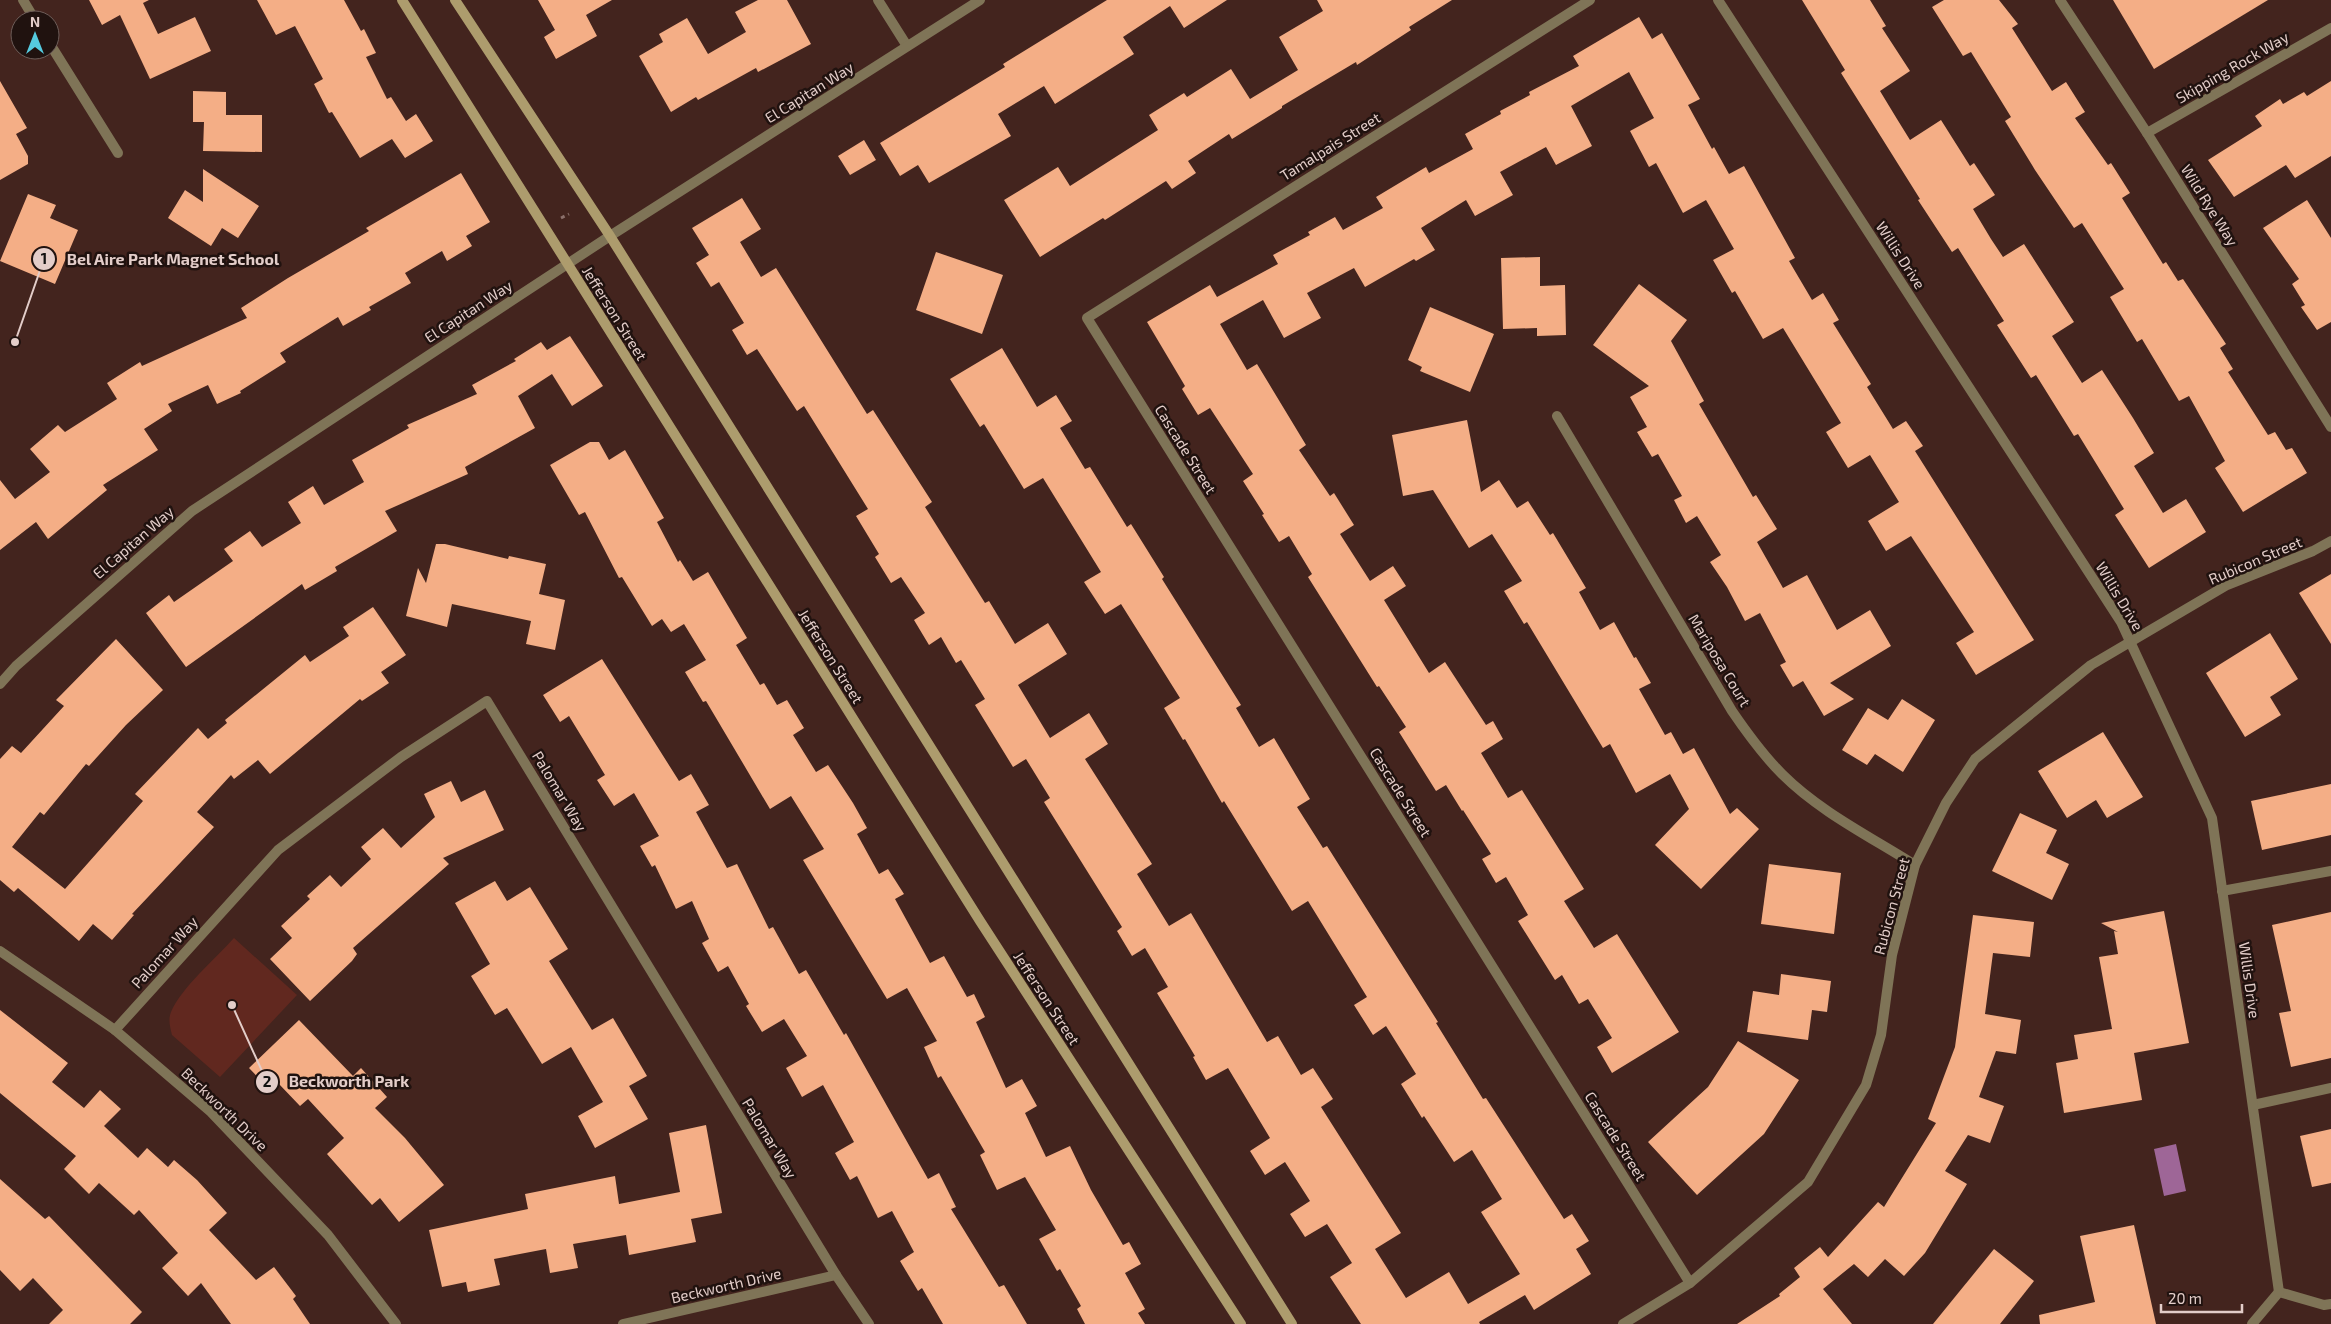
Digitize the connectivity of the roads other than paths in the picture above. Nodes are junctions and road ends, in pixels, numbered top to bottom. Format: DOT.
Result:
graph roads {
  1 [pos="402,0"];
  2 [pos="455,0"];
  3 [pos="878,0"];
  4 [pos="980,0"];
  5 [pos="1590,0"];
  6 [pos="1718,0"];
  7 [pos="2060,0"];
  8 [pos="2331,28"];
  9 [pos="907,46"];
  10 [pos="60,60"];
  11 [pos="2147,133"];
  12 [pos="118,154"];
  13 [pos="610,236"];
  14 [pos="567,264"];
  15 [pos="1086,318"];
  16 [pos="1557,416"];
  17 [pos="2331,427"];
  18 [pos="2331,541"];
  19 [pos="2130,642"];
  20 [pos="0,684"];
  21 [pos="1916,865"];
  22 [pos="2331,871"];
  23 [pos="2222,891"];
  24 [pos="0,951"];
  25 [pos="115,1030"];
  26 [pos="2331,1088"];
  27 [pos="2253,1106"];
  28 [pos="836,1275"];
  29 [pos="1690,1283"];
  30 [pos="2279,1292"];
  31 [pos="2331,1304"];
  32 [pos="396,1324"];
  33 [pos="623,1324"];
  34 [pos="868,1324"];
  35 [pos="1241,1324"];
  36 [pos="1292,1324"];
  37 [pos="1622,1324"];
  38 [pos="2252,1324"];
  1 -- 14 [label="main road, Jefferson Street"];
  2 -- 13 [label="main road"];
  3 -- 9 [label="street"];
  4 -- 9 [label="street, El Capitan Way"];
  5 -- 15 [label="street, Tamalpais Street"];
  6 -- 19 [label="street, Willis Drive"];
  7 -- 11 [label="street, Wild Rye Way"];
  8 -- 11 [label="street, Skipping Rock Way"];
  9 -- 13 [label="street, El Capitan Way"];
  10 -- 12 [label="street"];
  11 -- 17 [label="street, Wild Rye Way"];
  13 -- 14 [label="street, El Capitan Way"];
  13 -- 36 [label="main road"];
  14 -- 20 [label="street, El Capitan Way"];
  14 -- 35 [label="main road, Jefferson Street"];
  15 -- 29 [label="street, Cascade Street"];
  16 -- 21 [label="street, Mariposa Court"];
  18 -- 19 [label="street, Rubicon Street"];
  19 -- 21 [label="street, Rubicon Street"];
  19 -- 23 [label="street, Willis Drive"];
  21 -- 29 [label="street, Rubicon Street"];
  22 -- 23 [label="street"];
  23 -- 27 [label="street, Willis Drive"];
  24 -- 25 [label="street, Beckworth Drive"];
  25 -- 28 [label="street, Palomar Way"];
  25 -- 32 [label="street, Beckworth Drive"];
  26 -- 27 [label="street"];
  27 -- 30 [label="street, Willis Drive"];
  28 -- 33 [label="street, Beckworth Drive"];
  28 -- 34 [label="street, Palomar Way"];
  29 -- 37 [label="street, Rubicon Street"];
  30 -- 31 [label="street"];
  30 -- 38 [label="street"];
}
